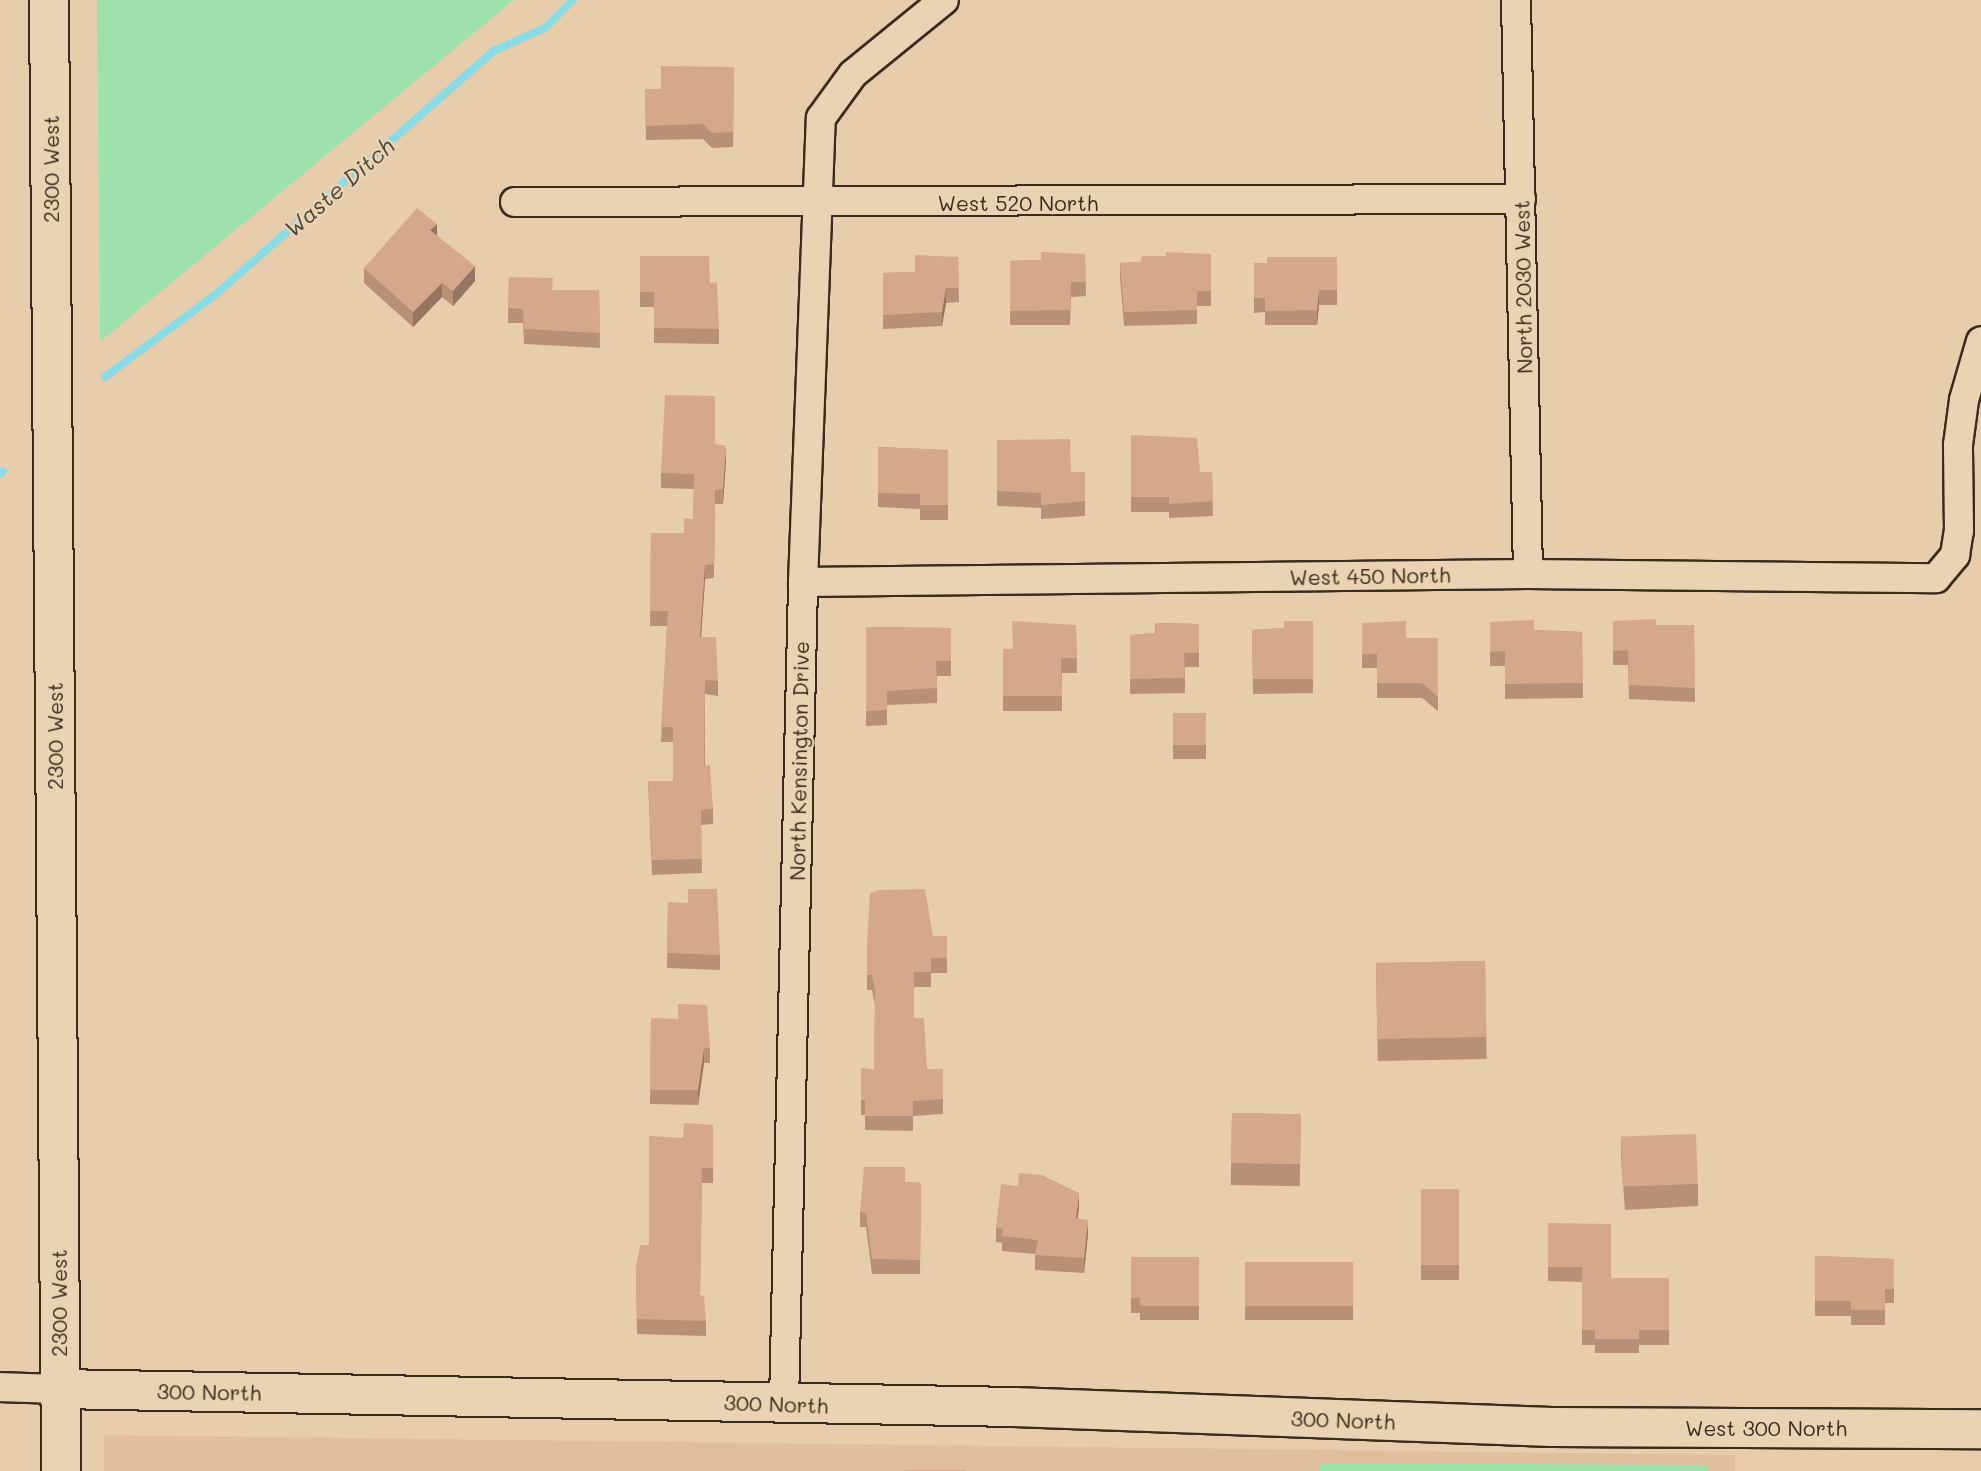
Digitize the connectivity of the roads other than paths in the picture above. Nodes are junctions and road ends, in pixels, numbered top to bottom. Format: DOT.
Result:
graph roads {
  1 [pos="49,0"];
  2 [pos="944,0"];
  3 [pos="1516,0"];
  4 [pos="1521,199"];
  5 [pos="515,202"];
  6 [pos="816,204"];
  7 [pos="1981,341"];
  8 [pos="1528,574"];
  9 [pos="803,583"];
  10 [pos="0,1388"];
  11 [pos="59,1389"];
  12 [pos="784,1403"];
  13 [pos="1552,1427"];
  14 [pos="1981,1429"];
  15 [pos="61,1471"];
  1 -- 11 [label="street, 2300 West"];
  2 -- 6 [label="street, North Kensington Drive"];
  3 -- 4 [label="street, North 2030 West"];
  4 -- 6 [label="street, West 520 North"];
  4 -- 8 [label="street, North 2030 West"];
  5 -- 6 [label="street, West 520 North"];
  6 -- 9 [label="street, North Kensington Drive"];
  7 -- 8 [label="street, West 450 North"];
  8 -- 9 [label="street, West 450 North"];
  9 -- 12 [label="street, North Kensington Drive"];
  10 -- 11 [label="street, 300 North"];
  11 -- 12 [label="street, 300 North"];
  11 -- 15 [label="street, 2300 West"];
  12 -- 13 [label="street, 300 North"];
  13 -- 14 [label="street, West 300 North"];
}
